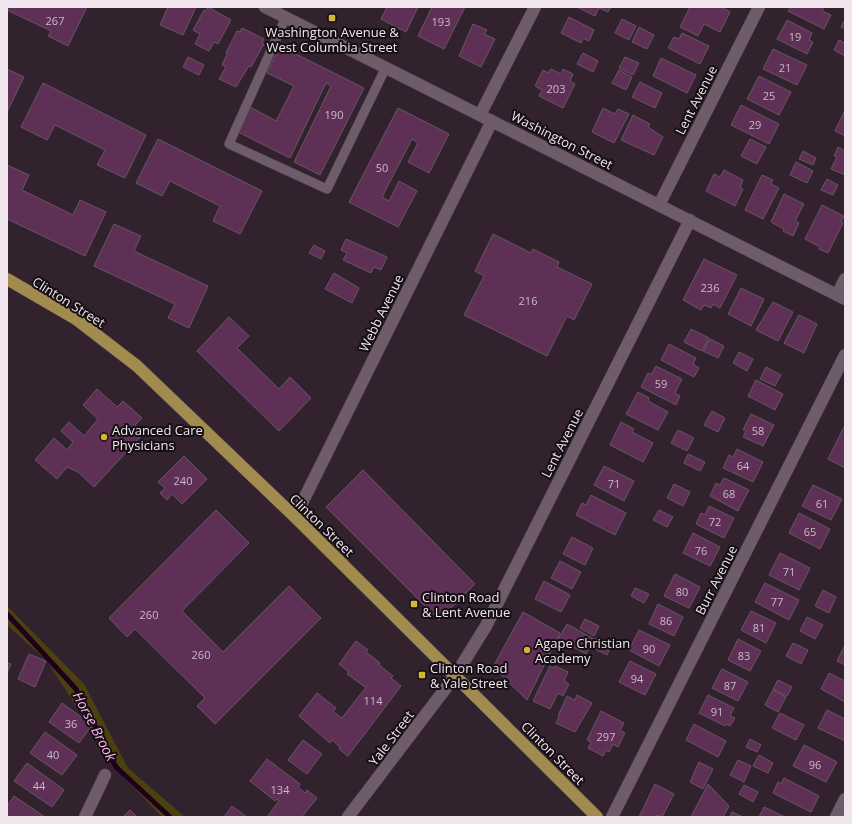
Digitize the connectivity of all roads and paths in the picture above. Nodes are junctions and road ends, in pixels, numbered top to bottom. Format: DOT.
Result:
graph roads {
  1 [pos="535,7"];
  2 [pos="759,7"];
  3 [pos="269,8"];
  4 [pos="286,18"];
  5 [pos="386,67"];
  6 [pos="480,115"];
  7 [pos="492,121"];
  8 [pos="658,205"];
  9 [pos="690,220"];
  10 [pos="7,279"];
  11 [pos="845,279"];
  12 [pos="841,297"];
  13 [pos="845,355"];
  14 [pos="295,518"];
  15 [pos="455,676"];
  16 [pos="105,775"];
  17 [pos="845,799"];
  18 [pos="85,817"];
  19 [pos="348,817"];
  20 [pos="597,817"];
  21 [pos="612,817"];
  22 [pos="836,817"];
  1 -- 6 [label="street"];
  2 -- 8 [label="street, Lent Avenue"];
  3 -- 4 [label="street, Washington Street"];
  4 -- 5 [label="street, Washington Street"];
  4 -- 5 [label="lane"];
  5 -- 6 [label="street, Washington Street"];
  6 -- 7 [label="street, Washington Street"];
  7 -- 8 [label="street, Washington Street"];
  7 -- 14 [label="street, Webb Avenue"];
  8 -- 9 [label="street, Washington Street"];
  9 -- 12 [label="street, Washington Street"];
  9 -- 15 [label="street, Lent Avenue"];
  10 -- 14 [label="main road, Clinton Street"];
  11 -- 12 [label="street"];
  13 -- 21 [label="street, Burr Avenue"];
  14 -- 15 [label="main road, Clinton Street"];
  15 -- 19 [label="street, Yale Street"];
  15 -- 20 [label="main road, Clinton Street"];
  16 -- 18 [label="street"];
  17 -- 22 [label="street"];
}
